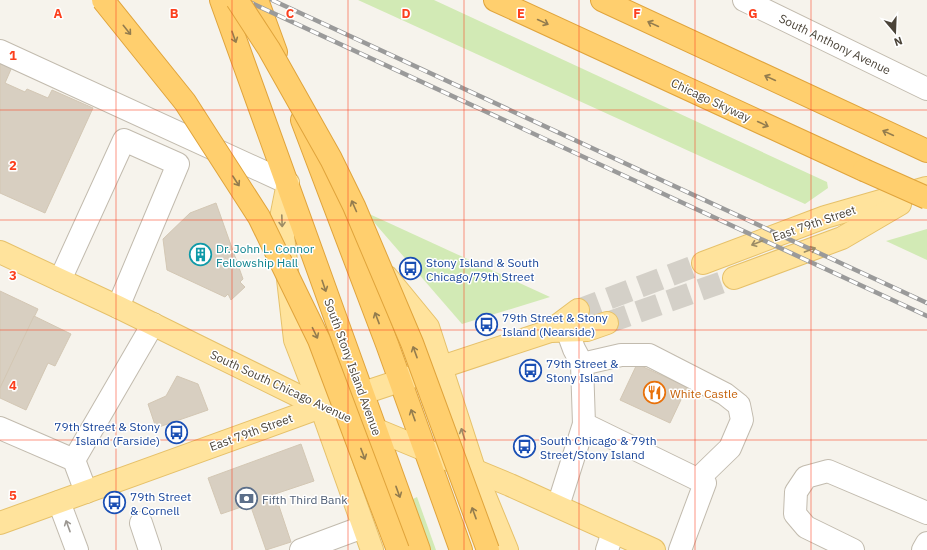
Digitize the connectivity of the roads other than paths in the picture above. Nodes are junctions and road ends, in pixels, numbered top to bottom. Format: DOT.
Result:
graph roads {
  1 [pos="103,0"];
  2 [pos="221,0"];
  3 [pos="237,0"];
  4 [pos="257,0"];
  5 [pos="495,0"];
  6 [pos="602,0"];
  7 [pos="744,0"];
  8 [pos="0,51"];
  9 [pos="927,89"];
  10 [pos="925,150"];
  11 [pos="288,183"];
  12 [pos="927,188"];
  13 [pos="927,198"];
  14 [pos="337,214"];
  15 [pos="0,252"];
  16 [pos="703,263"];
  17 [pos="734,278"];
  18 [pos="60,280"];
  19 [pos="118,307"];
  20 [pos="578,310"];
  21 [pos="607,323"];
  22 [pos="153,324"];
  23 [pos="558,331"];
  24 [pos="582,364"];
  25 [pos="442,367"];
  26 [pos="401,381"];
  27 [pos="363,393"];
  28 [pos="321,407"];
  29 [pos="584,424"];
  30 [pos="0,428"];
  31 [pos="375,429"];
  32 [pos="426,450"];
  33 [pos="74,460"];
  34 [pos="475,472"];
  35 [pos="698,479"];
  36 [pos="86,492"];
  37 [pos="59,502"];
  38 [pos="558,506"];
  39 [pos="927,512"];
  40 [pos="0,523"];
  41 [pos="141,523"];
  42 [pos="364,527"];
  43 [pos="610,541"];
  44 [pos="927,542"];
  45 [pos="77,550"];
  46 [pos="150,550"];
  47 [pos="301,550"];
  48 [pos="372,550"];
  49 [pos="398,550"];
  50 [pos="420,550"];
  51 [pos="460,550"];
  52 [pos="488,550"];
  53 [pos="507,550"];
  54 [pos="654,550"];
  55 [pos="680,550"];
  56 [pos="853,550"];
  57 [pos="923,550"];
  1 -- 49 [label="highway, one-way, bridge"];
  2 -- 11 [label="highway, South Stony Island Avenue, one-way"];
  52 -- 3 [label="highway, one-way, bridge"];
  4 -- 14 [label="highway"];
  5 -- 13 [label="highway, Chicago Skyway, one-way, bridge"];
  10 -- 6 [label="highway, one-way"];
  7 -- 9 [label="street, South Anthony Avenue"];
  8 -- 11 [label="street"];
  11 -- 27 [label="highway, South Stony Island Avenue, one-way"];
  11 -- 28 [label="main road, one-way"];
  12 -- 16 [label="main road, East 79th Street, one-way"];
  17 -- 12 [label="main road, East 79th Street, one-way"];
  14 -- 25 [label="main road"];
  26 -- 14 [label="highway, one-way"];
  15 -- 18 [label="main road, South South Chicago Avenue"];
  18 -- 19 [label="main road, South South Chicago Avenue"];
  18 -- 19 [label="street"];
  19 -- 22 [label="main road, South South Chicago Avenue"];
  20 -- 23 [label="main road, East 79th Street"];
  21 -- 23 [label="main road, East 79th Street"];
  22 -- 28 [label="main road, South South Chicago Avenue"];
  22 -- 33 [label="street"];
  23 -- 24 [label="street"];
  23 -- 25 [label="main road, East 79th Street"];
  24 -- 29 [label="street"];
  24 -- 35 [label="street"];
  25 -- 26 [label="main road, East 79th Street"];
  34 -- 25 [label="main road, one-way"];
  26 -- 27 [label="main road, East 79th Street"];
  32 -- 26 [label="highway, one-way"];
  27 -- 28 [label="main road, East 79th Street"];
  27 -- 31 [label="highway, South Stony Island Avenue"];
  28 -- 31 [label="main road, South South Chicago Avenue"];
  28 -- 36 [label="main road, East 79th Street"];
  28 -- 42 [label="main road"];
  29 -- 35 [label="street"];
  29 -- 38 [label="street"];
  30 -- 33 [label="street"];
  31 -- 32 [label="main road, South South Chicago Avenue"];
  31 -- 50 [label="highway, South Stony Island Avenue, one-way"];
  32 -- 34 [label="main road, South South Chicago Avenue"];
  32 -- 51 [label="highway"];
  33 -- 36 [label="street"];
  34 -- 38 [label="main road, South South Chicago Avenue"];
  34 -- 53 [label="main road"];
  35 -- 55 [label="street"];
  36 -- 37 [label="main road, East 79th Street"];
  37 -- 40 [label="main road, East 79th Street"];
  45 -- 37 [label="street, one-way"];
  38 -- 43 [label="main road, South South Chicago Avenue"];
  39 -- 56 [label="street"];
  41 -- 46 [label="street"];
  42 -- 47 [label="street"];
  42 -- 48 [label="main road"];
  43 -- 54 [label="main road, South South Chicago Avenue"];
  44 -- 57 [label="street"];
}
